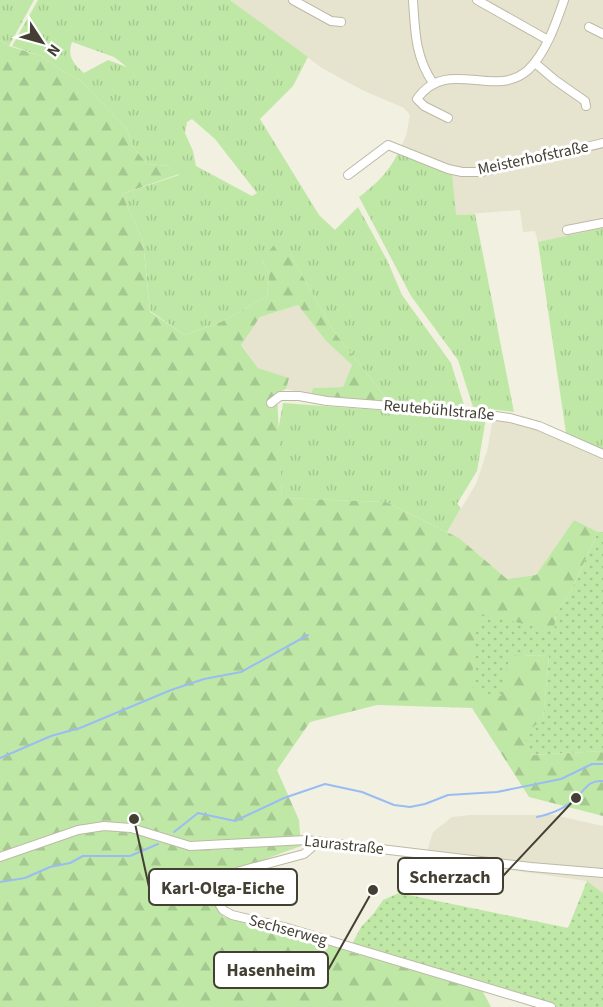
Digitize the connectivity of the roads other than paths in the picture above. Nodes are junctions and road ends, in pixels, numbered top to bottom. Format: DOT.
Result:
graph roads {
  1 [pos="293,0"];
  2 [pos="413,0"];
  3 [pos="477,0"];
  4 [pos="564,0"];
  5 [pos="341,22"];
  6 [pos="589,27"];
  7 [pos="603,34"];
  8 [pos="548,40"];
  9 [pos="535,63"];
  10 [pos="433,83"];
  11 [pos="586,106"];
  12 [pos="448,118"];
  13 [pos="603,143"];
  14 [pos="348,175"];
  15 [pos="603,223"];
  16 [pos="567,230"];
  17 [pos="270,403"];
  18 [pos="603,454"];
  19 [pos="313,841"];
  20 [pos="0,857"];
  21 [pos="603,873"];
  22 [pos="551,1007"];
  1 -- 5 [label="street"];
  2 -- 10 [label="street"];
  3 -- 8 [label="street"];
  4 -- 8 [label="street"];
  6 -- 7 [label="street"];
  8 -- 9 [label="street"];
  9 -- 10 [label="street"];
  9 -- 11 [label="street"];
  10 -- 12 [label="street"];
  13 -- 14 [label="street, Meisterhofstraße"];
  15 -- 16 [label="street"];
  17 -- 18 [label="street, Reutebühlstraße"];
  19 -- 20 [label="street, Laurastraße"];
  19 -- 21 [label="street, Laurastraße"];
  19 -- 22 [label="street, Sechserweg"];
}
